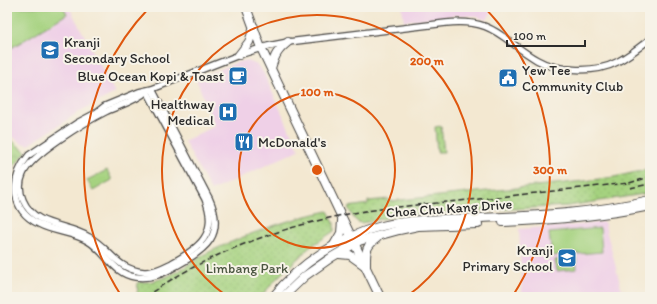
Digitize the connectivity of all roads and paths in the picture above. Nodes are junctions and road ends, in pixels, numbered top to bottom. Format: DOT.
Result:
graph roads {
  1 [pos="246,7"];
  2 [pos="254,27"];
  3 [pos="650,39"];
  4 [pos="288,42"];
  5 [pos="261,48"];
  6 [pos="239,55"];
  7 [pos="271,68"];
  8 [pos="149,90"];
  9 [pos="650,200"];
  10 [pos="650,206"];
  11 [pos="342,218"];
  12 [pos="366,230"];
  13 [pos="381,235"];
  14 [pos="353,240"];
  15 [pos="333,246"];
  16 [pos="338,254"];
  17 [pos="366,266"];
  18 [pos="273,297"];
  19 [pos="284,297"];
  20 [pos="380,297"];
  1 -- 2 [label="main road"];
  2 -- 5 [label="main road"];
  2 -- 6 [label="main road"];
  3 -- 4 [label="street"];
  4 -- 5 [label="street"];
  4 -- 7 [label="main road"];
  5 -- 6 [label="street"];
  5 -- 7 [label="main road"];
  6 -- 8 [label="street"];
  7 -- 11 [label="main road"];
  8 -- 8 [label="street"];
  9 -- 12 [label="main road, Choa Chu Kang Drive"];
  10 -- 13 [label="main road, Choa Chu Kang Drive"];
  11 -- 12 [label="main road"];
  11 -- 14 [label="main road"];
  11 -- 15 [label="main road"];
  12 -- 14 [label="main road, Choa Chu Kang Drive"];
  13 -- 14 [label="main road, Choa Chu Kang Drive"];
  13 -- 17 [label="main road"];
  14 -- 15 [label="main road, Choa Chu Kang Drive"];
  14 -- 16 [label="main road, Choa Chu Kang Drive"];
  14 -- 17 [label="main road"];
  15 -- 18 [label="main road, Choa Chu Kang Drive"];
  16 -- 17 [label="main road"];
  16 -- 19 [label="main road, Choa Chu Kang Drive"];
  17 -- 20 [label="main road"];
}
